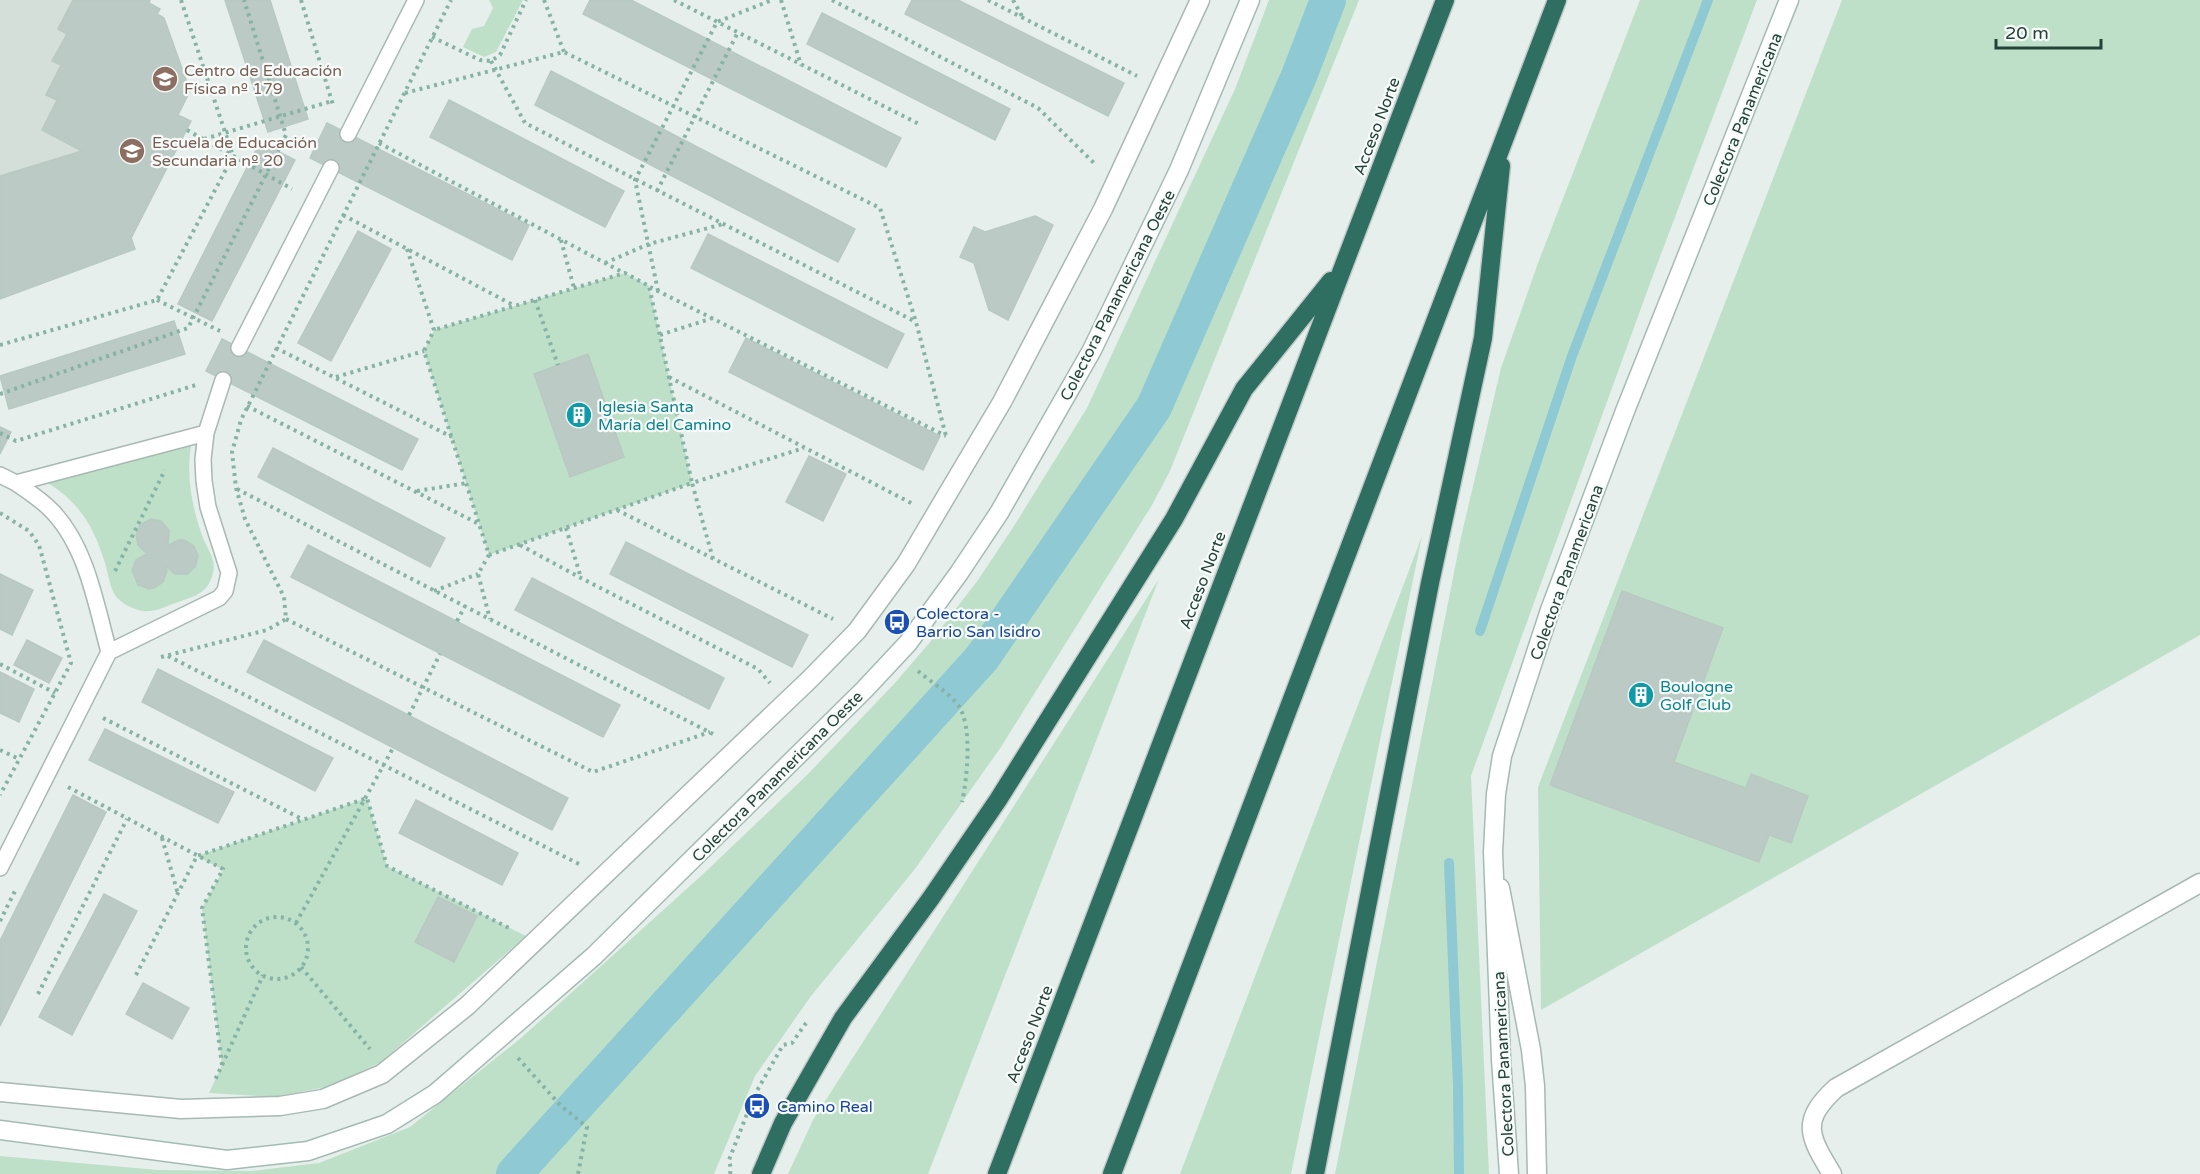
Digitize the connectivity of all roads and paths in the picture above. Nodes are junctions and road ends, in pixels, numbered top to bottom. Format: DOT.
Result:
graph roads {
  1 [pos="181,0"];
  2 [pos="244,0"];
  3 [pos="301,0"];
  4 [pos="416,0"];
  5 [pos="451,0"];
  6 [pos="526,0"];
  7 [pos="544,0"];
  8 [pos="674,0"];
  9 [pos="772,0"];
  10 [pos="781,0"];
  11 [pos="832,0"];
  12 [pos="988,0"];
  13 [pos="1013,0"];
  14 [pos="1200,0"];
  15 [pos="1250,0"];
  16 [pos="1557,0"];
  17 [pos="1565,0"];
  18 [pos="1790,0"];
  19 [pos="1443,3"];
  20 [pos="1024,18"];
  21 [pos="717,22"];
  22 [pos="1546,27"];
  23 [pos="738,32"];
  24 [pos="432,38"];
  25 [pos="564,52"];
  26 [pos="491,61"];
  27 [pos="801,65"];
  28 [pos="496,70"];
  29 [pos="1160,88"];
  30 [pos="404,93"];
  31 [pos="332,101"];
  32 [pos="674,106"];
  33 [pos="334,109"];
  34 [pos="694,116"];
  35 [pos="280,117"];
  36 [pos="919,124"];
  37 [pos="187,130"];
  38 [pos="225,133"];
  39 [pos="348,134"];
  40 [pos="204,139"];
  41 [pos="1504,140"];
  42 [pos="379,143"];
  43 [pos="233,156"];
  44 [pos="331,168"];
  45 [pos="266,174"];
  46 [pos="635,180"];
  47 [pos="1115,184"];
  48 [pos="657,191"];
  49 [pos="298,192"];
  50 [pos="343,215"];
  51 [pos="723,224"];
  52 [pos="560,239"];
  53 [pos="649,244"];
  54 [pos="407,249"];
  55 [pos="605,263"];
  56 [pos="1342,268"];
  57 [pos="625,273"];
  58 [pos="649,286"];
  59 [pos="574,288"];
  60 [pos="658,291"];
  61 [pos="157,300"];
  62 [pos="536,300"];
  63 [pos="516,306"];
  64 [pos="193,317"];
  65 [pos="713,318"];
  66 [pos="916,322"];
  67 [pos="434,330"];
  68 [pos="226,334"];
  69 [pos="660,335"];
  70 [pos="0,345"];
  71 [pos="239,348"];
  72 [pos="276,348"];
  73 [pos="424,351"];
  74 [pos="558,365"];
  75 [pos="669,377"];
  76 [pos="335,378"];
  77 [pos="223,380"];
  78 [pos="202,382"];
  79 [pos="0,394"];
  80 [pos="247,406"];
  81 [pos="0,433"];
  82 [pos="206,433"];
  83 [pos="946,436"];
  84 [pos="452,437"];
  85 [pos="180,440"];
  86 [pos="805,447"];
  87 [pos="973,450"];
  88 [pos="0,475"];
  89 [pos="16,483"];
  90 [pos="466,483"];
  91 [pos="692,483"];
  92 [pos="236,488"];
  93 [pos="415,491"];
  94 [pos="617,510"];
  95 [pos="0,513"];
  96 [pos="935,515"];
  97 [pos="480,524"];
  98 [pos="566,528"];
  99 [pos="520,544"];
  100 [pos="489,555"];
  101 [pos="713,560"];
  102 [pos="478,574"];
  103 [pos="581,578"];
  104 [pos="434,591"];
  105 [pos="96,606"];
  106 [pos="465,606"];
  107 [pos="286,619"];
  108 [pos="490,619"];
  109 [pos="457,621"];
  110 [pos="857,631"];
  111 [pos="109,652"];
  112 [pos="440,654"];
  113 [pos="167,656"];
  114 [pos="157,658"];
  115 [pos="0,664"];
  116 [pos="933,684"];
  117 [pos="423,687"];
  118 [pos="55,693"];
  119 [pos="786,702"];
  120 [pos="409,715"];
  121 [pos="97,727"];
  122 [pos="710,732"];
  123 [pos="738,747"];
  124 [pos="393,748"];
  125 [pos="0,750"];
  126 [pos="20,759"];
  127 [pos="384,765"];
  128 [pos="72,776"];
  129 [pos="67,786"];
  130 [pos="0,795"];
  131 [pos="62,797"];
  132 [pos="367,798"];
  133 [pos="961,806"];
  134 [pos="128,819"];
  135 [pos="302,820"];
  136 [pos="162,837"];
  137 [pos="1493,852"];
  138 [pos="197,856"];
  139 [pos="0,868"];
  140 [pos="603,876"];
  141 [pos="21,879"];
  142 [pos="2200,883"];
  143 [pos="178,894"];
  144 [pos="0,921"];
  145 [pos="296,923"];
  146 [pos="535,941"];
  147 [pos="301,967"];
  148 [pos="136,975"];
  149 [pos="263,975"];
  150 [pos="38,994"];
  151 [pos="792,1043"];
  152 [pos="222,1065"];
  153 [pos="388,1069"];
  154 [pos="0,1092"];
  155 [pos="560,1105"];
  156 [pos="200,1108"];
  157 [pos="0,1130"];
  158 [pos="578,1174"];
  159 [pos="730,1174"];
  160 [pos="761,1174"];
  161 [pos="997,1174"];
  162 [pos="1112,1174"];
  163 [pos="1314,1174"];
  164 [pos="1509,1174"];
  165 [pos="1538,1174"];
  166 [pos="1832,1174"];
  1 -- 38 [label="path"];
  2 -- 35 [label="path"];
  3 -- 31 [label="path"];
  4 -- 39 [label="lane"];
  5 -- 24 [label="path"];
  6 -- 26 [label="path"];
  7 -- 25 [label="path"];
  8 -- 21 [label="path"];
  9 -- 21 [label="path"];
  10 -- 27 [label="path"];
  11 -- 47 [label="path"];
  12 -- 20 [label="path"];
  13 -- 20 [label="path"];
  14 -- 29 [label="street"];
  15 -- 157 [label="street, Colectora Panamericana Oeste"];
  16 -- 22 [label="highway"];
  17 -- 22 [label="highway"];
  18 -- 137 [label="street, Colectora Panamericana"];
  19 -- 56 [label="highway, Acceso Norte"];
  20 -- 29 [label="path"];
  21 -- 23 [label="path"];
  21 -- 32 [label="path"];
  22 -- 41 [label="highway"];
  23 -- 27 [label="path"];
  23 -- 34 [label="path"];
  24 -- 26 [label="path"];
  24 -- 30 [label="path"];
  25 -- 28 [label="path"];
  25 -- 32 [label="path"];
  26 -- 28 [label="path"];
  27 -- 36 [label="path"];
  28 -- 30 [label="path"];
  28 -- 46 [label="path"];
  29 -- 47 [label="street"];
  30 -- 42 [label="path"];
  31 -- 33 [label="path"];
  31 -- 35 [label="path"];
  32 -- 34 [label="path"];
  32 -- 46 [label="path"];
  34 -- 48 [label="path"];
  34 -- 66 [label="path"];
  35 -- 38 [label="path"];
  35 -- 45 [label="path"];
  37 -- 40 [label="path"];
  38 -- 40 [label="path"];
  38 -- 43 [label="path"];
  40 -- 43 [label="path"];
  41 -- 162 [label="highway"];
  41 -- 163 [label="highway"];
  42 -- 50 [label="path"];
  42 -- 52 [label="path"];
  43 -- 45 [label="path"];
  43 -- 61 [label="path"];
  44 -- 71 [label="lane"];
  45 -- 49 [label="path"];
  45 -- 64 [label="path"];
  46 -- 48 [label="path"];
  46 -- 53 [label="path"];
  47 -- 87 [label="street"];
  48 -- 51 [label="path"];
  50 -- 54 [label="path"];
  50 -- 72 [label="path"];
  51 -- 53 [label="path"];
  51 -- 66 [label="path"];
  52 -- 55 [label="path"];
  52 -- 59 [label="path"];
  53 -- 55 [label="path"];
  53 -- 60 [label="path"];
  54 -- 63 [label="path"];
  54 -- 67 [label="path"];
  55 -- 57 [label="path"];
  56 -- 160 [label="highway"];
  56 -- 161 [label="highway, Acceso Norte"];
  57 -- 58 [label="path"];
  57 -- 59 [label="path"];
  58 -- 60 [label="path"];
  58 -- 69 [label="path"];
  59 -- 62 [label="path"];
  60 -- 65 [label="path"];
  61 -- 64 [label="path"];
  61 -- 70 [label="path"];
  62 -- 63 [label="path"];
  62 -- 74 [label="path"];
  63 -- 67 [label="path"];
  64 -- 68 [label="path"];
  64 -- 79 [label="path"];
  65 -- 69 [label="path"];
  65 -- 83 [label="path"];
  66 -- 83 [label="path"];
  67 -- 73 [label="path"];
  69 -- 75 [label="path"];
  72 -- 76 [label="path"];
  72 -- 80 [label="path"];
  73 -- 76 [label="path"];
  73 -- 84 [label="path"];
  75 -- 86 [label="path"];
  75 -- 91 [label="path"];
  76 -- 84 [label="path"];
  77 -- 82 [label="lane"];
  78 -- 81 [label="path"];
  80 -- 92 [label="path"];
  80 -- 93 [label="path"];
  82 -- 85 [label="lane"];
  82 -- 111 [label="lane"];
  83 -- 87 [label="path"];
  84 -- 90 [label="path"];
  85 -- 89 [label="lane"];
  85 -- 105 [label="path"];
  86 -- 91 [label="path"];
  86 -- 96 [label="path"];
  87 -- 96 [label="street"];
  88 -- 89 [label="lane"];
  89 -- 105 [label="lane"];
  90 -- 93 [label="path"];
  90 -- 97 [label="path"];
  91 -- 94 [label="path"];
  91 -- 101 [label="path"];
  92 -- 104 [label="path"];
  92 -- 107 [label="path"];
  93 -- 97 [label="path"];
  94 -- 98 [label="path"];
  94 -- 101 [label="path"];
  95 -- 118 [label="path"];
  96 -- 110 [label="street"];
  97 -- 100 [label="path"];
  98 -- 99 [label="path"];
  98 -- 103 [label="path"];
  99 -- 100 [label="path"];
  99 -- 103 [label="path"];
  100 -- 102 [label="path"];
  101 -- 110 [label="path"];
  102 -- 104 [label="path"];
  102 -- 108 [label="path"];
  103 -- 119 [label="path"];
  104 -- 106 [label="path"];
  105 -- 111 [label="lane"];
  106 -- 108 [label="path"];
  106 -- 109 [label="path"];
  107 -- 113 [label="path"];
  107 -- 117 [label="path"];
  108 -- 122 [label="path"];
  110 -- 119 [label="street"];
  111 -- 139 [label="lane"];
  112 -- 117 [label="path"];
  113 -- 114 [label="path"];
  113 -- 127 [label="path"];
  115 -- 118 [label="path"];
  116 -- 133 [label="path"];
  117 -- 120 [label="path"];
  117 -- 122 [label="path"];
  118 -- 126 [label="path"];
  119 -- 123 [label="street"];
  121 -- 135 [label="path"];
  122 -- 123 [label="path"];
  123 -- 140 [label="street"];
  124 -- 127 [label="path"];
  125 -- 126 [label="path"];
  126 -- 130 [label="path"];
  127 -- 132 [label="path"];
  127 -- 140 [label="path"];
  128 -- 129 [label="path"];
  129 -- 131 [label="path"];
  129 -- 134 [label="path"];
  132 -- 135 [label="path"];
  132 -- 145 [label="path"];
  132 -- 146 [label="path"];
  134 -- 136 [label="path"];
  134 -- 150 [label="path"];
  135 -- 138 [label="path"];
  136 -- 138 [label="path"];
  136 -- 143 [label="path"];
  137 -- 164 [label="street, Colectora Panamericana"];
  137 -- 165 [label="street"];
  138 -- 143 [label="path"];
  138 -- 152 [label="path"];
  140 -- 146 [label="street"];
  141 -- 144 [label="path"];
  142 -- 166 [label="street"];
  143 -- 148 [label="path"];
  145 -- 147 [label="path"];
  145 -- 149 [label="path"];
  146 -- 153 [label="street"];
  147 -- 149 [label="path"];
  147 -- 153 [label="path"];
  149 -- 152 [label="path"];
  151 -- 159 [label="path"];
  152 -- 156 [label="path"];
  153 -- 156 [label="street"];
  154 -- 156 [label="street"];
  155 -- 158 [label="path"];
}
